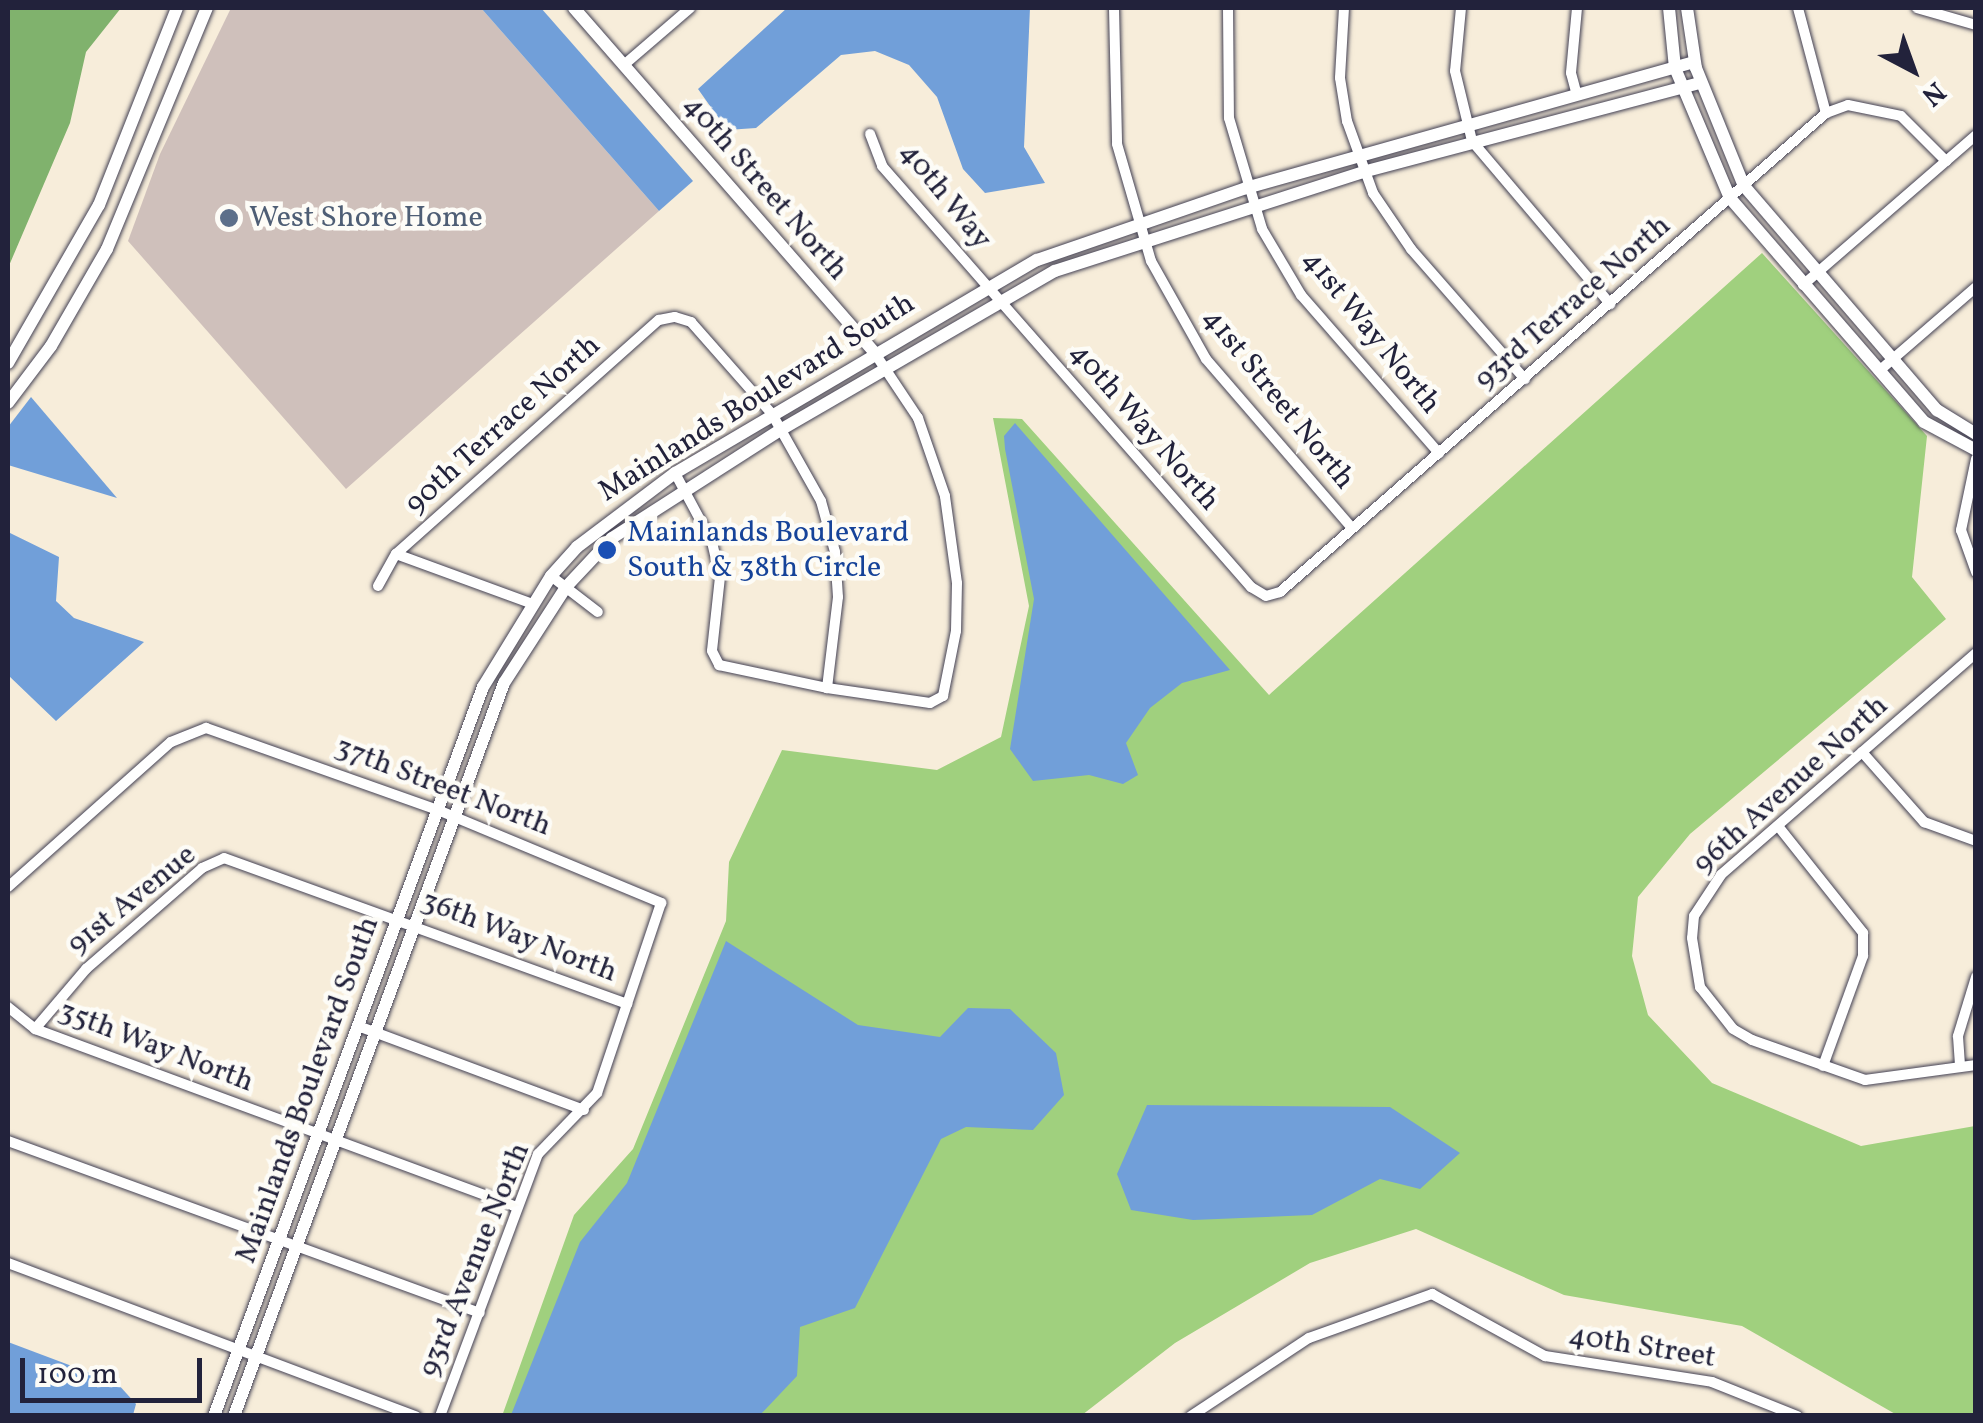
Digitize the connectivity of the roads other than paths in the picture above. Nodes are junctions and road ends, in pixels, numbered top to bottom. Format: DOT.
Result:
graph roads {
  1 [pos="177,8"];
  2 [pos="207,8"];
  3 [pos="574,8"];
  4 [pos="1114,8"];
  5 [pos="1228,8"];
  6 [pos="1344,8"];
  7 [pos="1461,8"];
  8 [pos="1577,8"];
  9 [pos="1669,8"];
  10 [pos="1687,8"];
  11 [pos="1798,8"];
  12 [pos="1917,8"];
  13 [pos="681,10"];
  14 [pos="1976,25"];
  15 [pos="1694,62"];
  16 [pos="625,64"];
  17 [pos="1676,68"];
  18 [pos="1700,83"];
  19 [pos="1682,87"];
  20 [pos="1577,94"];
  21 [pos="1826,112"];
  22 [pos="1465,122"];
  23 [pos="870,134"];
  24 [pos="1976,135"];
  25 [pos="1472,141"];
  26 [pos="1356,156"];
  27 [pos="1946,161"];
  28 [pos="1363,172"];
  29 [pos="1744,186"];
  30 [pos="1246,188"];
  31 [pos="1730,198"];
  32 [pos="1253,206"];
  33 [pos="1136,223"];
  34 [pos="1142,240"];
  35 [pos="1818,272"];
  36 [pos="1803,285"];
  37 [pos="988,286"];
  38 [pos="1976,287"];
  39 [pos="1000,301"];
  40 [pos="1610,304"];
  41 [pos="874,352"];
  42 [pos="1893,359"];
  43 [pos="8,362"];
  44 [pos="886,368"];
  45 [pos="1879,371"];
  46 [pos="1525,379"];
  47 [pos="8,403"];
  48 [pos="772,414"];
  49 [pos="782,429"];
  50 [pos="1976,434"];
  51 [pos="1976,450"];
  52 [pos="1439,453"];
  53 [pos="1976,459"];
  54 [pos="675,473"];
  55 [pos="685,489"];
  56 [pos="1352,528"];
  57 [pos="396,554"];
  58 [pos="1976,572"];
  59 [pos="551,576"];
  60 [pos="378,586"];
  61 [pos="566,587"];
  62 [pos="1266,596"];
  63 [pos="533,604"];
  64 [pos="598,612"];
  65 [pos="1976,653"];
  66 [pos="826,688"];
  67 [pos="1862,752"];
  68 [pos="438,810"];
  69 [pos="454,816"];
  70 [pos="1778,826"];
  71 [pos="1976,841"];
  72 [pos="224,858"];
  73 [pos="8,886"];
  74 [pos="660,913"];
  75 [pos="399,919"];
  76 [pos="414,924"];
  77 [pos="1976,977"];
  78 [pos="627,1004"];
  79 [pos="8,1007"];
  80 [pos="358,1026"];
  81 [pos="36,1029"];
  82 [pos="374,1032"];
  83 [pos="1960,1065"];
  84 [pos="1976,1065"];
  85 [pos="1822,1066"];
  86 [pos="584,1110"];
  87 [pos="318,1133"];
  88 [pos="334,1138"];
  89 [pos="8,1141"];
  90 [pos="517,1207"];
  91 [pos="279,1241"];
  92 [pos="296,1247"];
  93 [pos="8,1263"];
  94 [pos="480,1313"];
  95 [pos="238,1349"];
  96 [pos="254,1355"];
  97 [pos="214,1416"];
  98 [pos="234,1416"];
  99 [pos="416,1416"];
  100 [pos="440,1416"];
  101 [pos="1191,1416"];
  102 [pos="1797,1416"];
  1 -- 43 [label="street"];
  2 -- 47 [label="street"];
  3 -- 16 [label="street, 40th Street North"];
  4 -- 33 [label="street, 41st Street North"];
  5 -- 30 [label="street, 41st Way North"];
  6 -- 26 [label="street"];
  7 -- 22 [label="street"];
  8 -- 20 [label="street"];
  9 -- 17 [label="street"];
  10 -- 15 [label="street"];
  11 -- 21 [label="street"];
  12 -- 14 [label="street"];
  13 -- 16 [label="street"];
  15 -- 17 [label="street, Mainlands Boulevard South"];
  15 -- 18 [label="street"];
  16 -- 41 [label="street, 40th Street North"];
  17 -- 19 [label="street"];
  17 -- 20 [label="street, Mainlands Boulevard South"];
  18 -- 19 [label="street, Mainlands Boulevard South"];
  18 -- 29 [label="street"];
  19 -- 25 [label="street, Mainlands Boulevard South"];
  19 -- 31 [label="street"];
  20 -- 22 [label="street, Mainlands Boulevard South"];
  21 -- 27 [label="street"];
  21 -- 29 [label="street, 93rd Terrace North"];
  22 -- 25 [label="street"];
  22 -- 26 [label="street, Mainlands Boulevard South"];
  23 -- 37 [label="street, 40th Way"];
  24 -- 27 [label="street"];
  25 -- 28 [label="street, Mainlands Boulevard South"];
  25 -- 40 [label="street"];
  26 -- 28 [label="street"];
  26 -- 30 [label="street, Mainlands Boulevard South"];
  27 -- 35 [label="street"];
  28 -- 32 [label="street, Mainlands Boulevard South"];
  28 -- 46 [label="street"];
  29 -- 31 [label="street, 93rd Terrace North"];
  29 -- 35 [label="street"];
  30 -- 32 [label="street, 41st Way North"];
  30 -- 33 [label="street, Mainlands Boulevard South"];
  31 -- 36 [label="street"];
  31 -- 40 [label="street, 93rd Terrace North"];
  32 -- 34 [label="street, Mainlands Boulevard South"];
  32 -- 52 [label="street, 41st Way North"];
  33 -- 34 [label="street, 41st Street North"];
  33 -- 37 [label="street, Mainlands Boulevard South"];
  34 -- 39 [label="street, Mainlands Boulevard South"];
  34 -- 56 [label="street, 41st Street North"];
  35 -- 36 [label="street"];
  35 -- 42 [label="street"];
  36 -- 45 [label="street"];
  37 -- 39 [label="street, 40th Way North"];
  37 -- 41 [label="street, Mainlands Boulevard South"];
  38 -- 42 [label="street"];
  39 -- 44 [label="street, Mainlands Boulevard South"];
  39 -- 62 [label="street, 40th Way North"];
  40 -- 46 [label="street, 93rd Terrace North"];
  41 -- 44 [label="street, 40th Street North"];
  41 -- 48 [label="street, Mainlands Boulevard South"];
  42 -- 45 [label="street"];
  42 -- 50 [label="street"];
  44 -- 49 [label="street, Mainlands Boulevard South"];
  44 -- 66 [label="street, 40th Street North"];
  45 -- 51 [label="street"];
  46 -- 52 [label="street, 93rd Terrace North"];
  48 -- 49 [label="street"];
  48 -- 54 [label="street, Mainlands Boulevard South"];
  48 -- 57 [label="street, 90th Terrace North"];
  49 -- 55 [label="street, Mainlands Boulevard South"];
  49 -- 66 [label="street"];
  52 -- 56 [label="street, 93rd Terrace North"];
  53 -- 58 [label="street"];
  54 -- 55 [label="street"];
  54 -- 59 [label="street, Mainlands Boulevard South"];
  55 -- 61 [label="street, Mainlands Boulevard South"];
  55 -- 66 [label="street"];
  56 -- 62 [label="street, 93rd Terrace North"];
  57 -- 60 [label="street, 90th Terrace North"];
  57 -- 63 [label="street"];
  59 -- 61 [label="street"];
  59 -- 63 [label="street, Mainlands Boulevard South"];
  61 -- 64 [label="street"];
  61 -- 69 [label="street, Mainlands Boulevard South"];
  63 -- 68 [label="street, Mainlands Boulevard South"];
  65 -- 67 [label="street, 96th Avenue North"];
  67 -- 70 [label="street, 96th Avenue North"];
  67 -- 71 [label="street"];
  68 -- 69 [label="street, 37th Street North"];
  68 -- 73 [label="street, 37th Street North"];
  68 -- 75 [label="street, Mainlands Boulevard South"];
  69 -- 74 [label="street, 37th Street North"];
  69 -- 76 [label="street, Mainlands Boulevard South"];
  70 -- 85 [label="street"];
  70 -- 85 [label="street, 96th Avenue North"];
  72 -- 75 [label="street, 36th Way North"];
  72 -- 81 [label="street, 91st Avenue"];
  74 -- 78 [label="street, 93rd Avenue North"];
  75 -- 76 [label="street, 36th Way North"];
  75 -- 80 [label="street, Mainlands Boulevard South"];
  76 -- 78 [label="street, 36th Way North"];
  76 -- 82 [label="street, Mainlands Boulevard South"];
  77 -- 83 [label="street"];
  78 -- 86 [label="street, 93rd Avenue North"];
  79 -- 81 [label="street, 35th Way North"];
  80 -- 82 [label="street"];
  80 -- 87 [label="street, Mainlands Boulevard South"];
  81 -- 87 [label="street, 35th Way North"];
  82 -- 86 [label="street"];
  82 -- 88 [label="street, Mainlands Boulevard South"];
  83 -- 84 [label="street"];
  83 -- 85 [label="street"];
  86 -- 90 [label="street, 93rd Avenue North"];
  87 -- 88 [label="street, 35th Way North"];
  87 -- 91 [label="street, Mainlands Boulevard South"];
  88 -- 90 [label="street, 35th Way North"];
  88 -- 92 [label="street, Mainlands Boulevard South"];
  89 -- 91 [label="street"];
  90 -- 94 [label="street, 93rd Avenue North"];
  91 -- 92 [label="street"];
  91 -- 95 [label="street, Mainlands Boulevard South"];
  92 -- 94 [label="street"];
  92 -- 96 [label="street, Mainlands Boulevard South"];
  93 -- 95 [label="street"];
  94 -- 100 [label="street, 93rd Avenue North"];
  95 -- 96 [label="street"];
  95 -- 97 [label="street, Mainlands Boulevard South"];
  96 -- 98 [label="street, Mainlands Boulevard South"];
  96 -- 99 [label="street"];
  101 -- 102 [label="street, 40th Street"];
}
